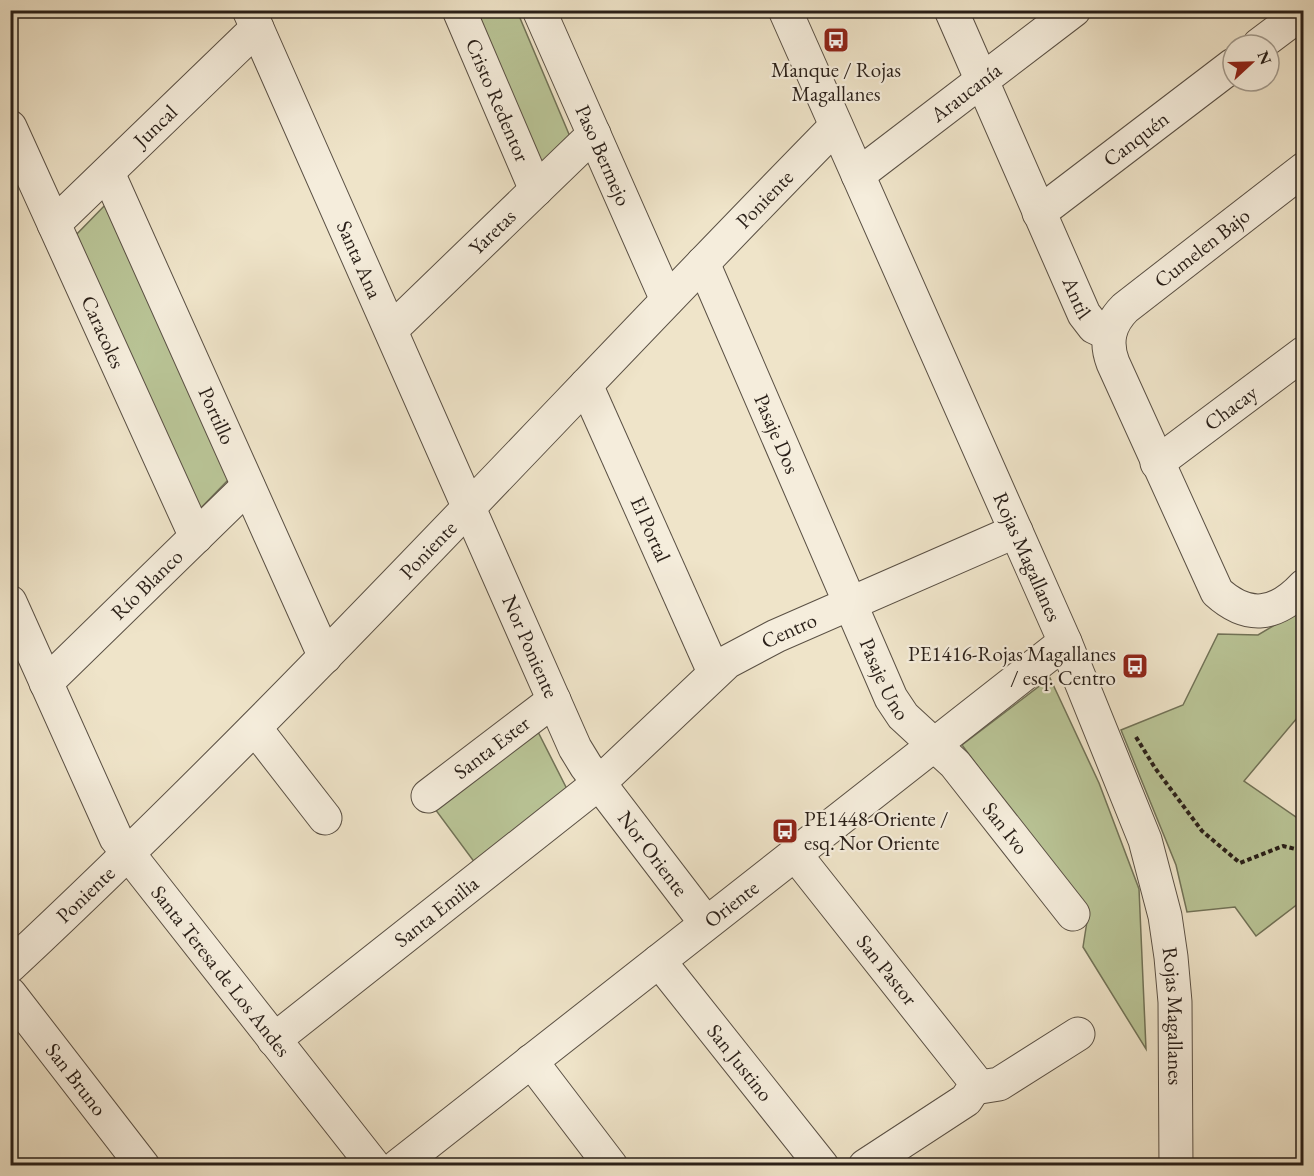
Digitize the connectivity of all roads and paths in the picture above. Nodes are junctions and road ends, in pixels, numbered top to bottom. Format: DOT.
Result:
graph roads {
  1 [pos="459,10"];
  2 [pos="539,10"];
  3 [pos="785,10"];
  4 [pos="951,10"];
  5 [pos="1074,10"];
  6 [pos="1304,11"];
  7 [pos="253,19"];
  8 [pos="1275,33"];
  9 [pos="1221,74"];
  10 [pos="981,81"];
  11 [pos="836,126"];
  12 [pos="10,127"];
  13 [pos="594,134"];
  14 [pos="1304,169"];
  15 [pos="108,173"];
  16 [pos="858,175"];
  17 [pos="536,190"];
  18 [pos="1039,213"];
  19 [pos="54,224"];
  20 [pos="703,263"];
  21 [pos="667,300"];
  22 [pos="391,330"];
  23 [pos="1109,334"];
  24 [pos="1304,353"];
  25 [pos="586,385"];
  26 [pos="1157,463"];
  27 [pos="248,486"];
  28 [pos="469,507"];
  29 [pos="1016,531"];
  30 [pos="196,537"];
  31 [pos="1304,586"];
  32 [pos="10,602"];
  33 [pos="850,603"];
  34 [pos="1065,642"];
  35 [pos="325,657"];
  36 [pos="714,672"];
  37 [pos="46,683"];
  38 [pos="554,700"];
  39 [pos="255,728"];
  40 [pos="1132,728"];
  41 [pos="934,745"];
  42 [pos="599,783"];
  43 [pos="428,796"];
  44 [pos="325,818"];
  45 [pos="1304,851"];
  46 [pos="795,854"];
  47 [pos="128,856"];
  48 [pos="1072,914"];
  49 [pos="706,923"];
  50 [pos="659,961"];
  51 [pos="10,966"];
  52 [pos="10,994"];
  53 [pos="1078,1034"];
  54 [pos="274,1040"];
  55 [pos="531,1061"];
  56 [pos="974,1088"];
  57 [pos="143,1166"];
  58 [pos="374,1166"];
  59 [pos="398,1166"];
  60 [pos="611,1166"];
  61 [pos="822,1166"];
  62 [pos="865,1166"];
  63 [pos="1176,1166"];
  1 -- 17 [label="street, Cristo Redentor"];
  2 -- 13 [label="street, Paso Bermejo"];
  3 -- 11 [label="street, Rojas Magallanes"];
  4 -- 10 [label="street, Antil"];
  5 -- 10 [label="street, Araucanía"];
  6 -- 8 [label="street"];
  7 -- 15 [label="street, Juncal"];
  7 -- 22 [label="street, Santa Ana"];
  9 -- 18 [label="street, Canquén"];
  10 -- 16 [label="street, Araucanía"];
  10 -- 18 [label="street, Antil"];
  11 -- 16 [label="street, Rojas Magallanes"];
  11 -- 20 [label="street, Poniente"];
  12 -- 19 [label="street, Caracoles"];
  13 -- 17 [label="street, Yaretas"];
  13 -- 21 [label="street, Paso Bermejo"];
  14 -- 23 [label="street, Cumelen Bajo"];
  15 -- 19 [label="street, Juncal"];
  15 -- 27 [label="street, Portillo"];
  16 -- 29 [label="street, Rojas Magallanes"];
  17 -- 22 [label="street, Yaretas"];
  18 -- 23 [label="street, Antil"];
  19 -- 30 [label="street, Caracoles"];
  20 -- 21 [label="street, Poniente"];
  20 -- 33 [label="street, Pasaje Dos"];
  21 -- 25 [label="street, Poniente"];
  22 -- 28 [label="street, Santa Ana"];
  23 -- 26 [label="street, Antil"];
  24 -- 26 [label="street, Chacay"];
  25 -- 28 [label="street, Poniente"];
  25 -- 36 [label="street, El Portal"];
  26 -- 31 [label="street, Antil"];
  27 -- 30 [label="street, Río Blanco"];
  27 -- 35 [label="street, Portillo"];
  28 -- 35 [label="street, Poniente"];
  28 -- 38 [label="street, Nor Poniente"];
  29 -- 33 [label="street, Centro"];
  29 -- 34 [label="street, Rojas Magallanes"];
  30 -- 37 [label="street, Río Blanco"];
  32 -- 37 [label="street, Santa Teresa de Los Andes"];
  33 -- 36 [label="street, Centro"];
  33 -- 41 [label="street, Pasaje Uno"];
  34 -- 41 [label="street, Oriente"];
  34 -- 63 [label="street, Rojas Magallanes"];
  35 -- 39 [label="street, Poniente"];
  36 -- 42 [label="street, Centro"];
  37 -- 47 [label="street, Santa Teresa de Los Andes"];
  38 -- 42 [label="street, Nor Poniente"];
  38 -- 43 [label="street, Santa Ester"];
  39 -- 44 [label="street"];
  39 -- 47 [label="street, Poniente"];
  40 -- 45 [label="path"];
  41 -- 46 [label="street, Oriente"];
  41 -- 48 [label="street, San Ivo"];
  42 -- 49 [label="street, Nor Oriente"];
  42 -- 54 [label="street, Santa Emilia"];
  46 -- 49 [label="street, Oriente"];
  46 -- 56 [label="street, San Pastor"];
  47 -- 51 [label="street, Poniente"];
  47 -- 54 [label="street, Santa Teresa de Los Andes"];
  49 -- 50 [label="street, Oriente"];
  50 -- 55 [label="street, Oriente"];
  50 -- 61 [label="street, San Justino"];
  52 -- 57 [label="street, San Bruno"];
  53 -- 56 [label="street"];
  54 -- 58 [label="street, Santa Teresa de Los Andes"];
  55 -- 59 [label="street, Oriente"];
  55 -- 60 [label="street"];
  56 -- 62 [label="street"];
}
